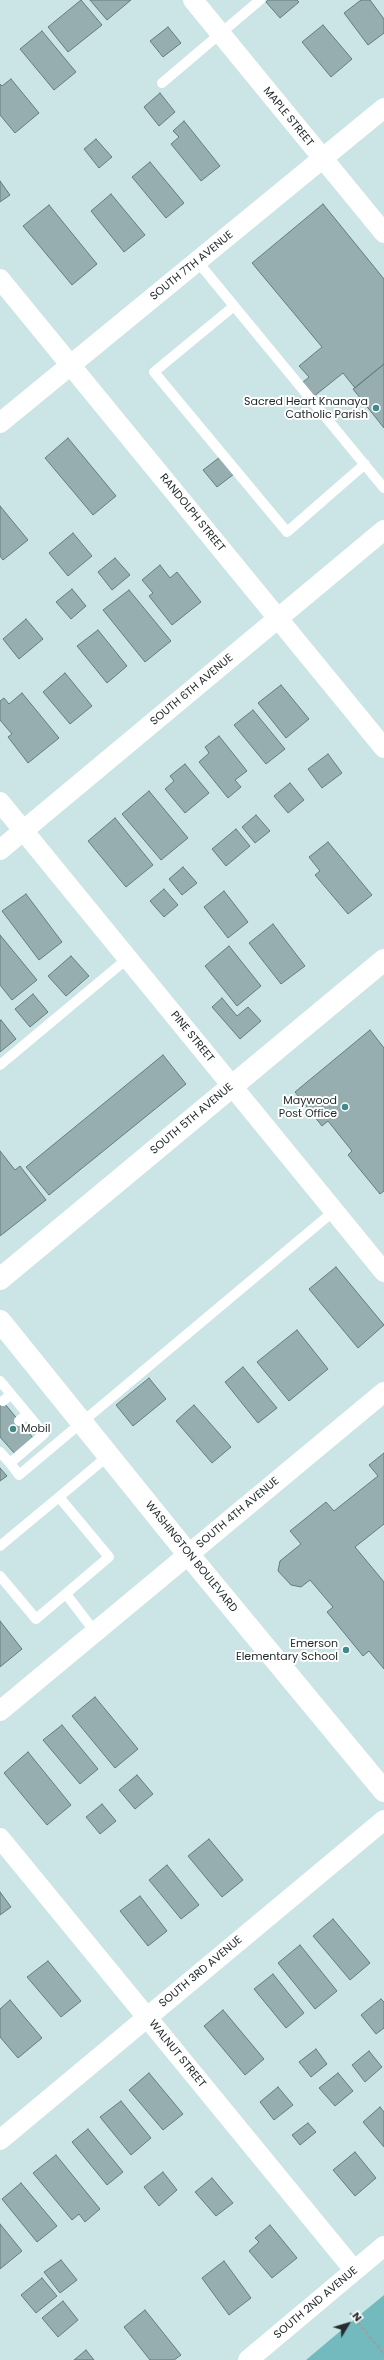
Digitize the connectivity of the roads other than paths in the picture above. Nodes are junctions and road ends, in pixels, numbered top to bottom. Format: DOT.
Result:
graph roads {
  1 [pos="193,0"];
  2 [pos="260,0"];
  3 [pos="220,33"];
  4 [pos="162,83"];
  5 [pos="384,108"];
  6 [pos="323,159"];
  7 [pos="384,234"];
  8 [pos="198,261"];
  9 [pos="0,279"];
  10 [pos="234,306"];
  11 [pos="71,365"];
  12 [pos="0,423"];
  13 [pos="365,464"];
  14 [pos="384,488"];
  15 [pos="384,530"];
  16 [pos="278,618"];
  17 [pos="384,748"];
  18 [pos="0,802"];
  19 [pos="23,830"];
  20 [pos="0,850"];
  21 [pos="128,958"];
  22 [pos="384,960"];
  23 [pos="0,1065"];
  24 [pos="232,1086"];
  25 [pos="334,1211"];
  26 [pos="384,1272"];
  27 [pos="0,1279"];
  28 [pos="0,1321"];
  29 [pos="0,1381"];
  30 [pos="384,1392"];
  31 [pos="12,1394"];
  32 [pos="3,1401"];
  33 [pos="27,1414"];
  34 [pos="19,1421"];
  35 [pos="82,1422"];
  36 [pos="44,1434"];
  37 [pos="59,1443"];
  38 [pos="0,1452"];
  39 [pos="109,1455"];
  40 [pos="10,1463"];
  41 [pos="59,1497"];
  42 [pos="0,1546"];
  43 [pos="188,1554"];
  44 [pos="0,1576"];
  45 [pos="66,1594"];
  46 [pos="95,1632"];
  47 [pos="0,1711"];
  48 [pos="384,1791"];
  49 [pos="384,1820"];
  50 [pos="0,1838"];
  51 [pos="147,2017"];
  52 [pos="0,2140"];
  53 [pos="384,2246"];
  54 [pos="354,2270"];
  55 [pos="248,2360"];
  1 -- 3 [label="street, MAPLE STREET"];
  2 -- 3 [label="lane"];
  3 -- 4 [label="lane"];
  3 -- 6 [label="street, MAPLE STREET"];
  5 -- 6 [label="street, SOUTH 7TH AVENUE"];
  6 -- 7 [label="street, MAPLE STREET"];
  6 -- 8 [label="street, SOUTH 7TH AVENUE"];
  8 -- 10 [label="lane"];
  8 -- 11 [label="street, SOUTH 7TH AVENUE"];
  9 -- 11 [label="street, RANDOLPH STREET"];
  10 -- 13 [label="lane"];
  10 -- 13 [label="lane"];
  11 -- 12 [label="street, SOUTH 7TH AVENUE"];
  11 -- 16 [label="street, RANDOLPH STREET"];
  13 -- 14 [label="lane"];
  15 -- 16 [label="street, SOUTH 6TH AVENUE"];
  16 -- 17 [label="street, RANDOLPH STREET"];
  16 -- 19 [label="street, SOUTH 6TH AVENUE"];
  18 -- 19 [label="street, PINE STREET"];
  19 -- 20 [label="street, SOUTH 6TH AVENUE"];
  19 -- 21 [label="street, PINE STREET"];
  21 -- 23 [label="lane"];
  21 -- 24 [label="street, PINE STREET"];
  22 -- 24 [label="street, SOUTH 5TH AVENUE"];
  24 -- 25 [label="street, PINE STREET"];
  24 -- 27 [label="street, SOUTH 5TH AVENUE"];
  25 -- 26 [label="street, PINE STREET"];
  25 -- 35 [label="lane"];
  28 -- 35 [label="street, WASHINGTON BOULEVARD"];
  29 -- 31 [label="lane"];
  30 -- 43 [label="street, SOUTH 4TH AVENUE"];
  31 -- 32 [label="lane"];
  31 -- 33 [label="lane"];
  33 -- 34 [label="lane"];
  33 -- 36 [label="lane"];
  35 -- 37 [label="lane"];
  35 -- 39 [label="street, WASHINGTON BOULEVARD"];
  36 -- 37 [label="lane"];
  36 -- 40 [label="lane"];
  37 -- 40 [label="lane"];
  38 -- 40 [label="lane"];
  39 -- 41 [label="lane"];
  39 -- 43 [label="street, WASHINGTON BOULEVARD"];
  41 -- 42 [label="lane"];
  41 -- 45 [label="lane"];
  43 -- 46 [label="street, SOUTH 4TH AVENUE"];
  43 -- 48 [label="street, WASHINGTON BOULEVARD"];
  44 -- 45 [label="lane"];
  45 -- 46 [label="lane"];
  46 -- 47 [label="street, SOUTH 4TH AVENUE"];
  49 -- 51 [label="street, SOUTH 3RD AVENUE"];
  50 -- 51 [label="street, WALNUT STREET"];
  51 -- 52 [label="street, SOUTH 3RD AVENUE"];
  51 -- 54 [label="street, WALNUT STREET"];
  53 -- 54 [label="street, SOUTH 2ND AVENUE"];
  54 -- 55 [label="street, SOUTH 2ND AVENUE"];
}
